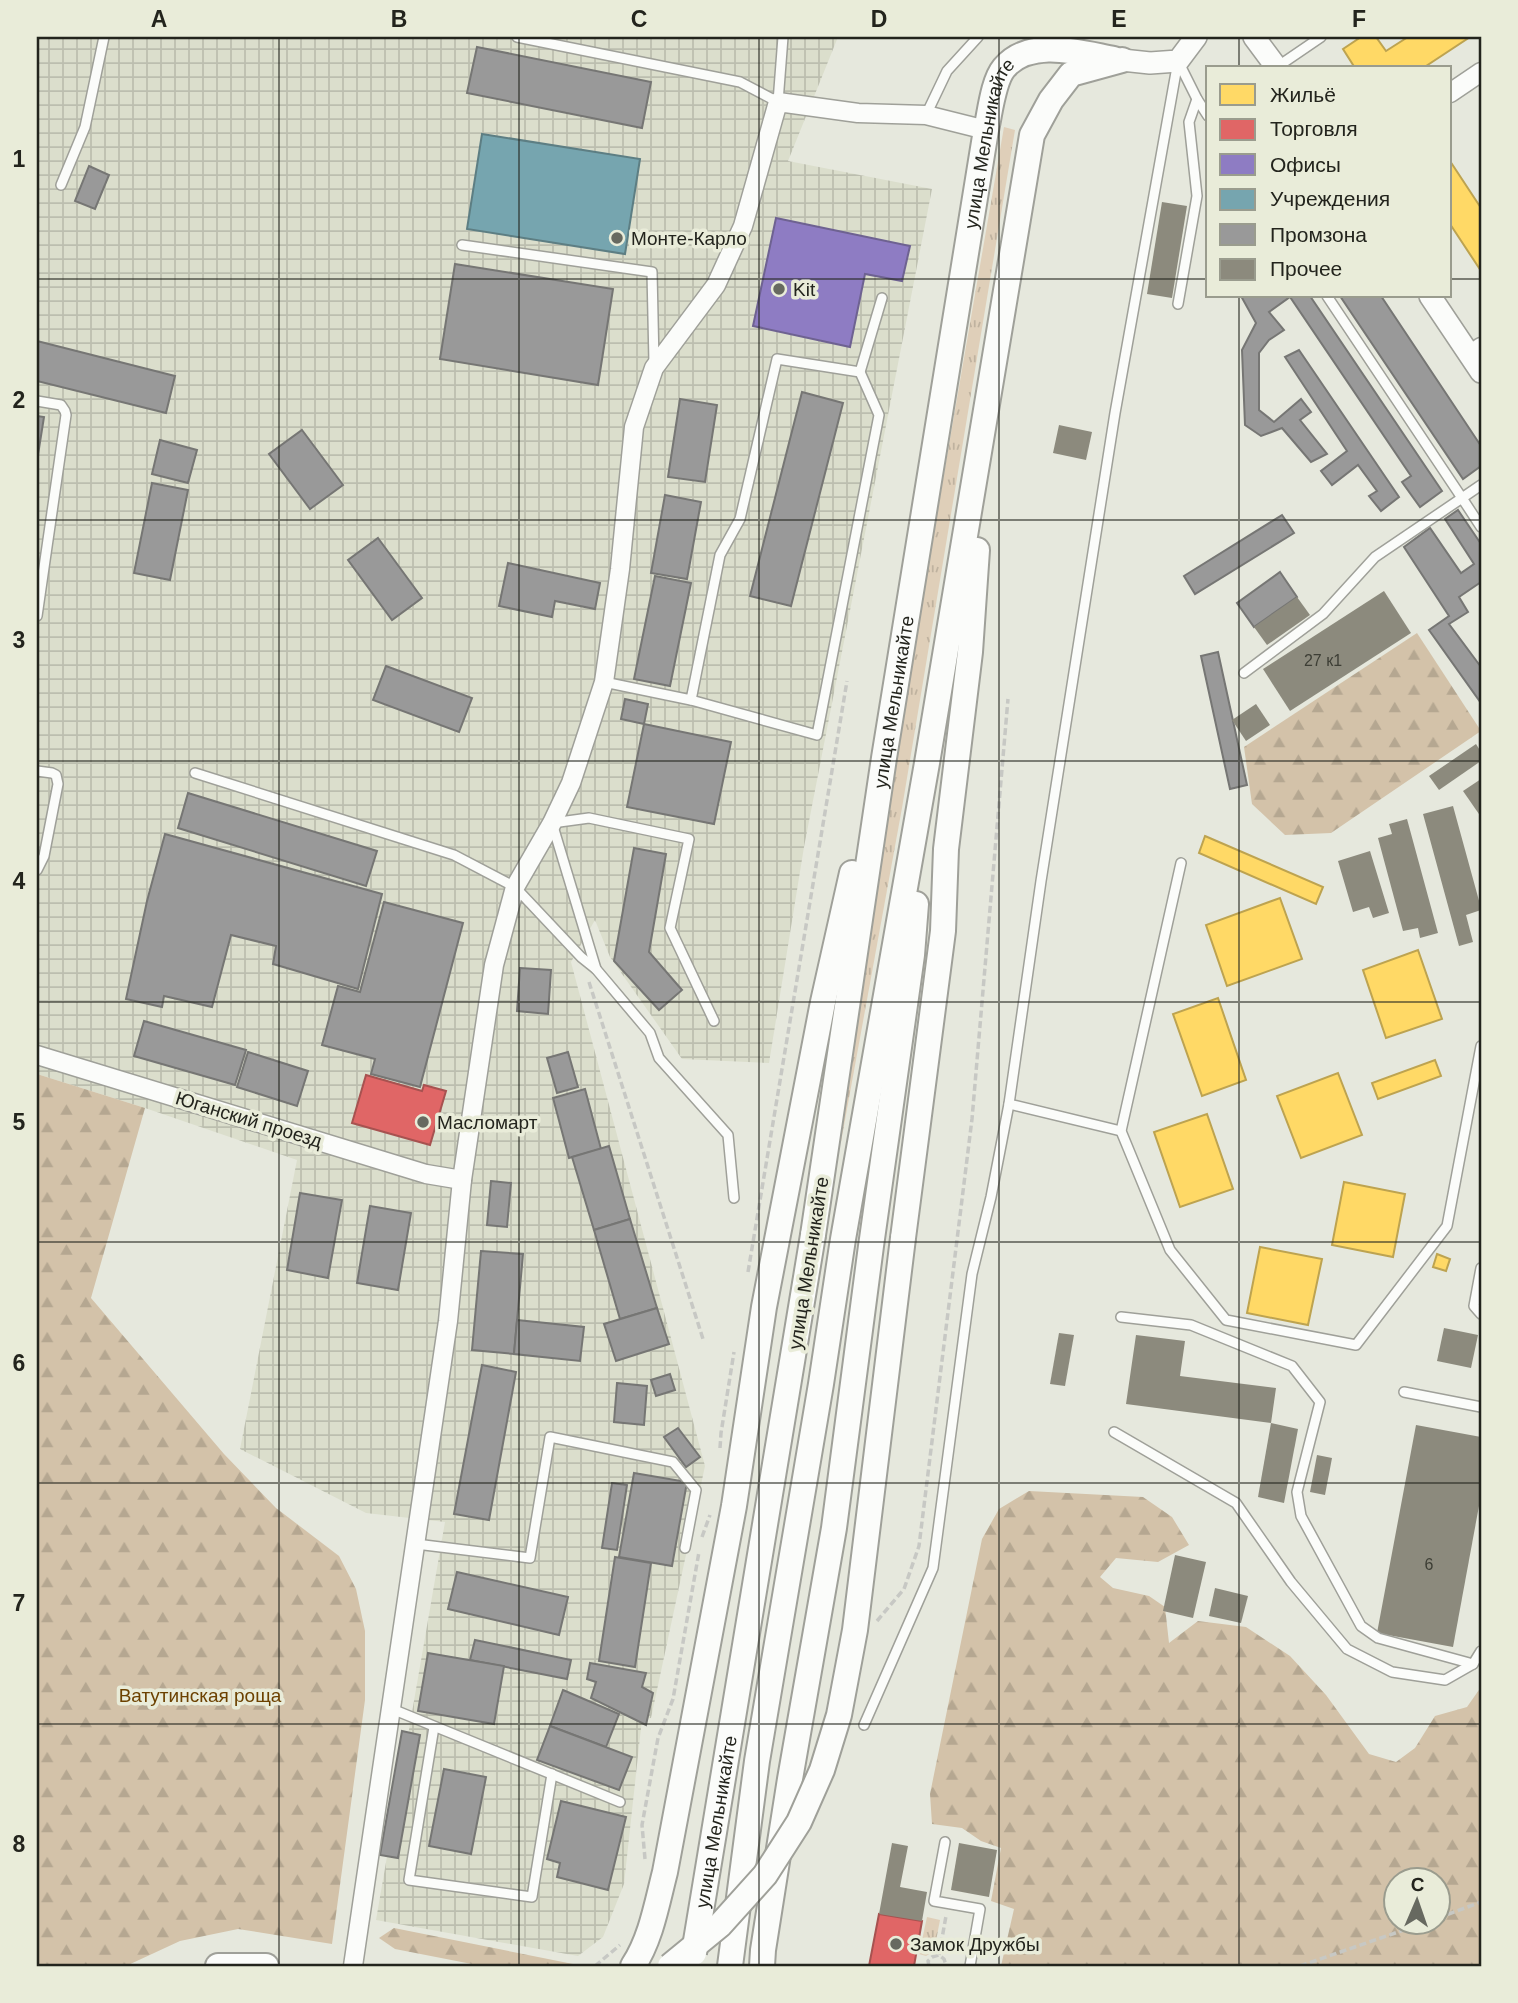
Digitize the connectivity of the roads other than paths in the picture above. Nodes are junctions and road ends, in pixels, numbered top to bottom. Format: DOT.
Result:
graph roads {
  1 [pos="104,37"];
  2 [pos="517,37"];
  3 [pos="783,37"];
  4 [pos="978,37"];
  5 [pos="1196,37"];
  6 [pos="1254,37"];
  7 [pos="1321,37"];
  8 [pos="1063,50"];
  9 [pos="1122,60"];
  10 [pos="1178,61"];
  11 [pos="1276,66"];
  12 [pos="1280,66"];
  13 [pos="1481,72"];
  14 [pos="1071,74"];
  15 [pos="1452,92"];
  16 [pos="1197,99"];
  17 [pos="779,102"];
  18 [pos="1206,113"];
  19 [pos="926,115"];
  20 [pos="986,130"];
  21 [pos="61,185"];
  22 [pos="462,245"];
  23 [pos="882,298"];
  24 [pos="1329,298"];
  25 [pos="1432,298"];
  26 [pos="1178,304"];
  27 [pos="1477,358"];
  28 [pos="654,368"];
  29 [pos="860,372"];
  30 [pos="37,401"];
  31 [pos="978,463"];
  32 [pos="1481,485"];
  33 [pos="1462,498"];
  34 [pos="1481,527"];
  35 [pos="37,616"];
  36 [pos="1244,673"];
  37 [pos="604,682"];
  38 [pos="691,700"];
  39 [pos="884,758"];
  40 [pos="927,763"];
  41 [pos="37,771"];
  42 [pos="195,773"];
  43 [pos="552,823"];
  44 [pos="1181,863"];
  45 [pos="37,870"];
  46 [pos="515,887"];
  47 [pos="596,969"];
  48 [pos="714,1021"];
  49 [pos="1481,1046"];
  50 [pos="37,1055"];
  51 [pos="1009,1104"];
  52 [pos="1121,1130"];
  53 [pos="463,1180"];
  54 [pos="734,1198"];
  55 [pos="1481,1268"];
  56 [pos="1481,1314"];
  57 [pos="1121,1317"];
  58 [pos="1404,1392"];
  59 [pos="1481,1407"];
  60 [pos="1114,1432"];
  61 [pos="416,1545"];
  62 [pos="685,1548"];
  63 [pos="1481,1651"];
  64 [pos="1473,1664"];
  65 [pos="392,1709"];
  66 [pos="863,1725"];
  67 [pos="435,1727"];
  68 [pos="552,1774"];
  69 [pos="620,1802"];
  70 [pos="945,1842"];
  71 [pos="218,1966"];
  72 [pos="265,1966"];
  73 [pos="353,1966"];
  74 [pos="634,1966"];
  75 [pos="670,1966"];
  76 [pos="691,1966"];
  77 [pos="730,1966"];
  78 [pos="762,1966"];
  79 [pos="970,1966"];
  1 -- 21 [label="lane"];
  2 -- 17 [label="lane"];
  3 -- 17 [label="lane"];
  4 -- 19 [label="lane"];
  5 -- 10 [label="street"];
  6 -- 11 [label="street"];
  7 -- 12 [label="lane"];
  8 -- 9 [label="main road, улица Мельникайте"];
  8 -- 14 [label="main road"];
  8 -- 20 [label="main road, улица Мельникайте"];
  9 -- 10 [label="street"];
  9 -- 14 [label="main road"];
  10 -- 16 [label="lane"];
  10 -- 51 [label="lane"];
  13 -- 15 [label="street"];
  14 -- 31 [label="main road, улица Мельникайте"];
  16 -- 18 [label="lane"];
  16 -- 26 [label="lane"];
  17 -- 19 [label="street"];
  17 -- 28 [label="street"];
  19 -- 20 [label="street"];
  20 -- 39 [label="main road, улица Мельникайте"];
  22 -- 28 [label="lane"];
  23 -- 29 [label="lane"];
  24 -- 33 [label="lane"];
  25 -- 27 [label="street"];
  28 -- 37 [label="street"];
  29 -- 38 [label="lane"];
  29 -- 38 [label="lane"];
  30 -- 35 [label="lane"];
  31 -- 40 [label="main road, улица Мельникайте"];
  31 -- 75 [label="main road, bridge"];
  32 -- 33 [label="lane"];
  33 -- 34 [label="lane"];
  33 -- 36 [label="lane"];
  37 -- 38 [label="lane"];
  37 -- 43 [label="street"];
  39 -- 74 [label="main road"];
  39 -- 76 [label="main road, улица Мельникайте, bridge"];
  40 -- 77 [label="main road, улица Мельникайте, bridge"];
  40 -- 78 [label="main road"];
  41 -- 45 [label="lane"];
  42 -- 46 [label="lane"];
  43 -- 46 [label="street"];
  43 -- 47 [label="lane"];
  43 -- 48 [label="lane"];
  44 -- 52 [label="lane"];
  46 -- 47 [label="lane"];
  46 -- 53 [label="street"];
  47 -- 54 [label="lane"];
  49 -- 52 [label="lane"];
  50 -- 53 [label="street, Юганский проезд"];
  51 -- 52 [label="lane"];
  51 -- 66 [label="lane"];
  53 -- 61 [label="street"];
  55 -- 56 [label="lane"];
  57 -- 64 [label="lane"];
  58 -- 59 [label="lane"];
  60 -- 64 [label="lane"];
  61 -- 62 [label="lane"];
  61 -- 65 [label="street"];
  63 -- 64 [label="lane"];
  65 -- 67 [label="lane"];
  65 -- 73 [label="street"];
  67 -- 68 [label="lane"];
  67 -- 68 [label="lane"];
  68 -- 69 [label="lane"];
  70 -- 79 [label="lane"];
  71 -- 72 [label="main road"];
}
